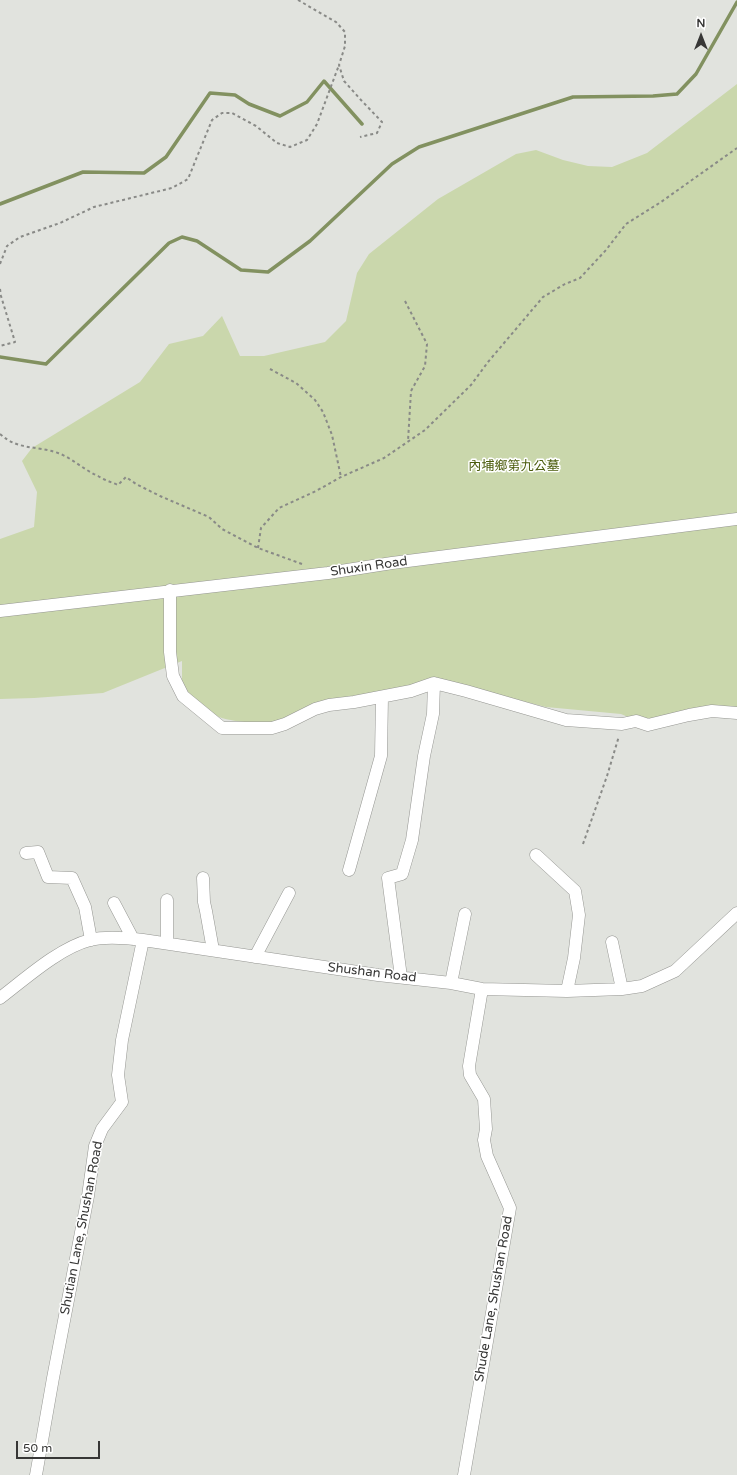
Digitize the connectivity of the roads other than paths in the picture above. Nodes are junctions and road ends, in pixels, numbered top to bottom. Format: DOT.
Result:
graph roads {
  1 [pos="737,519"];
  2 [pos="170,590"];
  3 [pos="0,611"];
  4 [pos="434,683"];
  5 [pos="382,697"];
  6 [pos="737,713"];
  7 [pos="26,853"];
  8 [pos="536,855"];
  9 [pos="349,870"];
  10 [pos="203,878"];
  11 [pos="289,893"];
  12 [pos="166,900"];
  13 [pos="114,903"];
  14 [pos="737,913"];
  15 [pos="465,914"];
  16 [pos="138,939"];
  17 [pos="91,940"];
  18 [pos="612,942"];
  19 [pos="167,943"];
  20 [pos="213,950"];
  21 [pos="255,957"];
  22 [pos="401,977"];
  23 [pos="451,983"];
  24 [pos="482,989"];
  25 [pos="622,989"];
  26 [pos="567,992"];
  27 [pos="0,998"];
  28 [pos="36,1475"];
  29 [pos="464,1475"];
  1 -- 2 [label="street, Shuxin Road"];
  2 -- 3 [label="street, Shuxin Road"];
  2 -- 5 [label="street"];
  4 -- 5 [label="street"];
  4 -- 6 [label="street"];
  4 -- 22 [label="street"];
  5 -- 9 [label="street"];
  7 -- 17 [label="street"];
  8 -- 26 [label="street"];
  10 -- 20 [label="street"];
  11 -- 21 [label="street"];
  12 -- 19 [label="street"];
  13 -- 16 [label="street"];
  14 -- 25 [label="street, Shushan Road"];
  15 -- 23 [label="street"];
  16 -- 17 [label="street, Shushan Road"];
  16 -- 19 [label="street, Shushan Road"];
  16 -- 28 [label="street, Shutian Lane, Shushan Road"];
  17 -- 27 [label="street, Shushan Road"];
  18 -- 25 [label="street"];
  19 -- 20 [label="street, Shushan Road"];
  20 -- 21 [label="street, Shushan Road"];
  21 -- 22 [label="street, Shushan Road"];
  22 -- 23 [label="street, Shushan Road"];
  23 -- 24 [label="street, Shushan Road"];
  24 -- 26 [label="street, Shushan Road"];
  24 -- 29 [label="street, Shude Lane, Shushan Road"];
  25 -- 26 [label="street, Shushan Road"];
}
